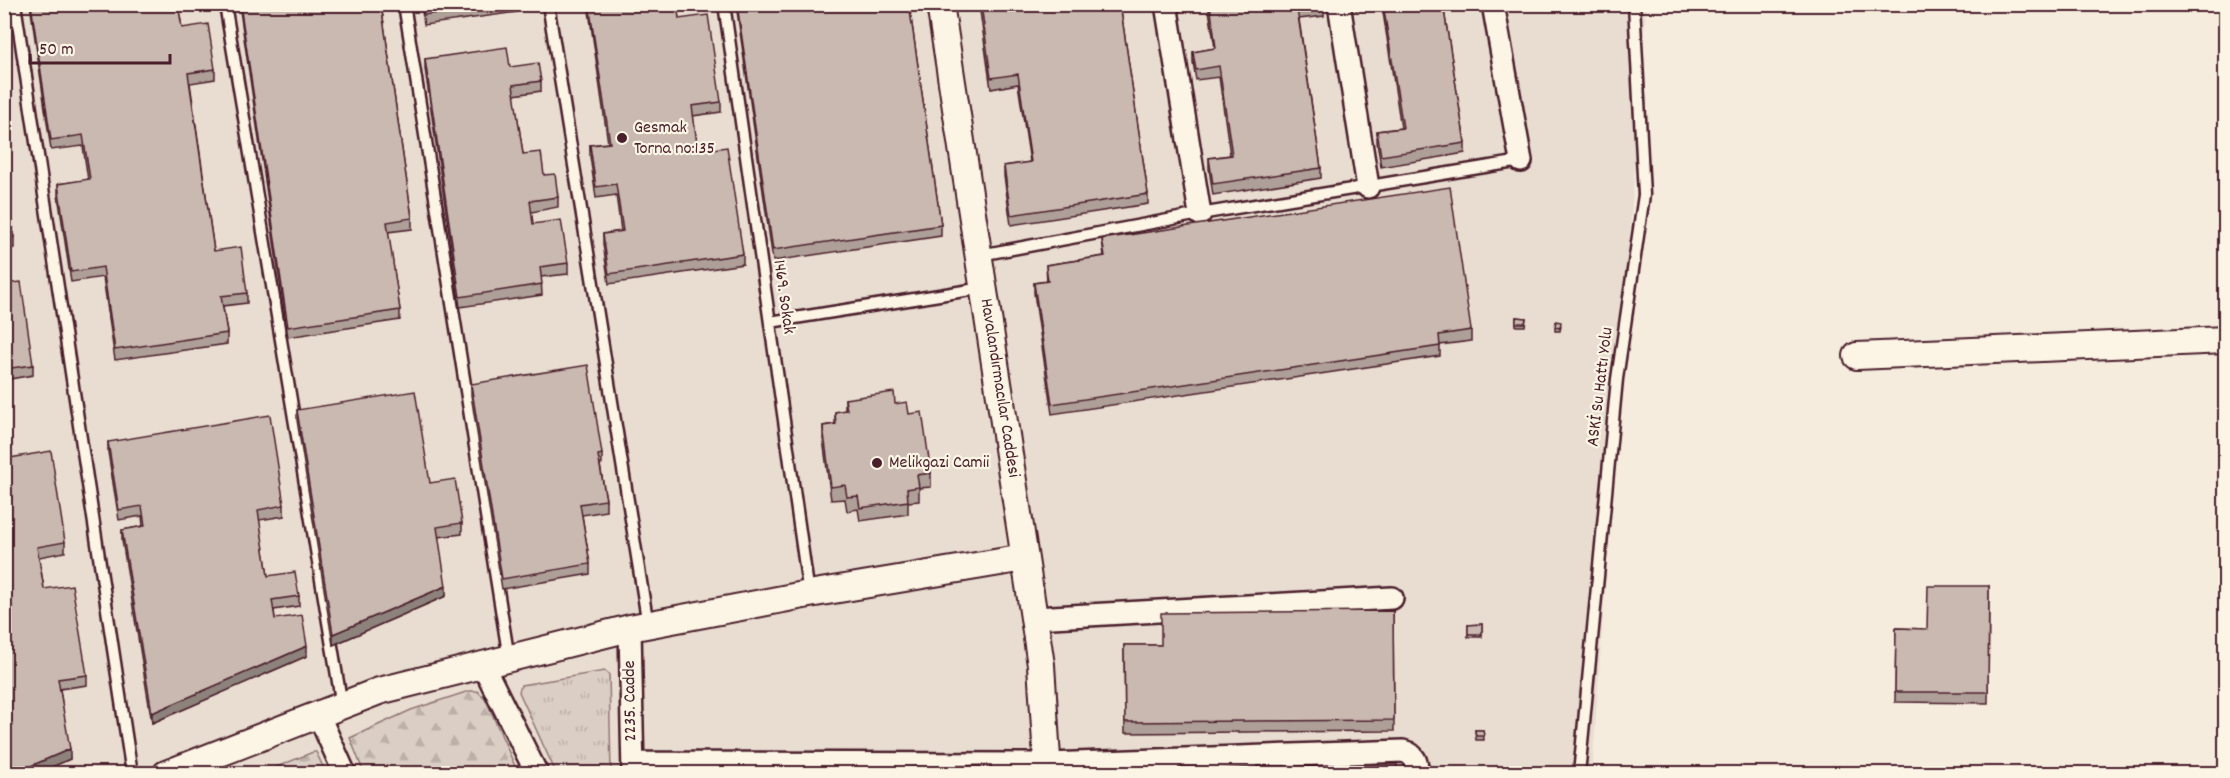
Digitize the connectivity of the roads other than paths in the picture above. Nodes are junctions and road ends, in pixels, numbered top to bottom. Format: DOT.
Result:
graph roads {
  1 [pos="15,4"];
  2 [pos="225,4"];
  3 [pos="404,4"];
  4 [pos="548,4"];
  5 [pos="723,4"];
  6 [pos="940,4"];
  7 [pos="1166,4"];
  8 [pos="1339,4"];
  9 [pos="1493,4"];
  10 [pos="1634,4"];
  11 [pos="1521,161"];
  12 [pos="1368,187"];
  13 [pos="1200,214"];
  14 [pos="980,255"];
  15 [pos="984,288"];
  16 [pos="770,322"];
  17 [pos="2226,340"];
  18 [pos="1857,356"];
  19 [pos="1024,558"];
  20 [pos="809,594"];
  21 [pos="1392,598"];
  22 [pos="1034,618"];
  23 [pos="639,626"];
  24 [pos="509,659"];
  25 [pos="483,665"];
  26 [pos="330,711"];
  27 [pos="633,768"];
  28 [pos="1048,769"];
  29 [pos="132,774"];
  30 [pos="166,774"];
  31 [pos="345,774"];
  32 [pos="537,774"];
  33 [pos="1418,774"];
  34 [pos="1579,774"];
  1 -- 29 [label="lane"];
  2 -- 26 [label="lane"];
  3 -- 24 [label="lane"];
  4 -- 23 [label="lane"];
  5 -- 16 [label="lane, 1469. Sokak"];
  6 -- 14 [label="street, Havalandırmacılar Caddesi"];
  7 -- 13 [label="street"];
  8 -- 12 [label="street"];
  9 -- 11 [label="street"];
  10 -- 34 [label="lane, ASKİ Su Hattı Yolu"];
  11 -- 12 [label="lane"];
  12 -- 13 [label="lane"];
  13 -- 14 [label="lane"];
  14 -- 15 [label="street, Havalandırmacılar Caddesi"];
  15 -- 16 [label="lane"];
  15 -- 19 [label="street, Havalandırmacılar Caddesi"];
  16 -- 20 [label="lane, 1469. Sokak"];
  17 -- 18 [label="street"];
  19 -- 20 [label="street"];
  19 -- 22 [label="street, Havalandırmacılar Caddesi"];
  20 -- 23 [label="street"];
  21 -- 22 [label="street"];
  22 -- 28 [label="street, Havalandırmacılar Caddesi"];
  23 -- 24 [label="street"];
  23 -- 27 [label="street, 2235. Cadde"];
  24 -- 25 [label="street"];
  25 -- 26 [label="street"];
  25 -- 32 [label="street"];
  26 -- 30 [label="street"];
  26 -- 31 [label="street"];
  27 -- 28 [label="street"];
  28 -- 33 [label="street"];
}
